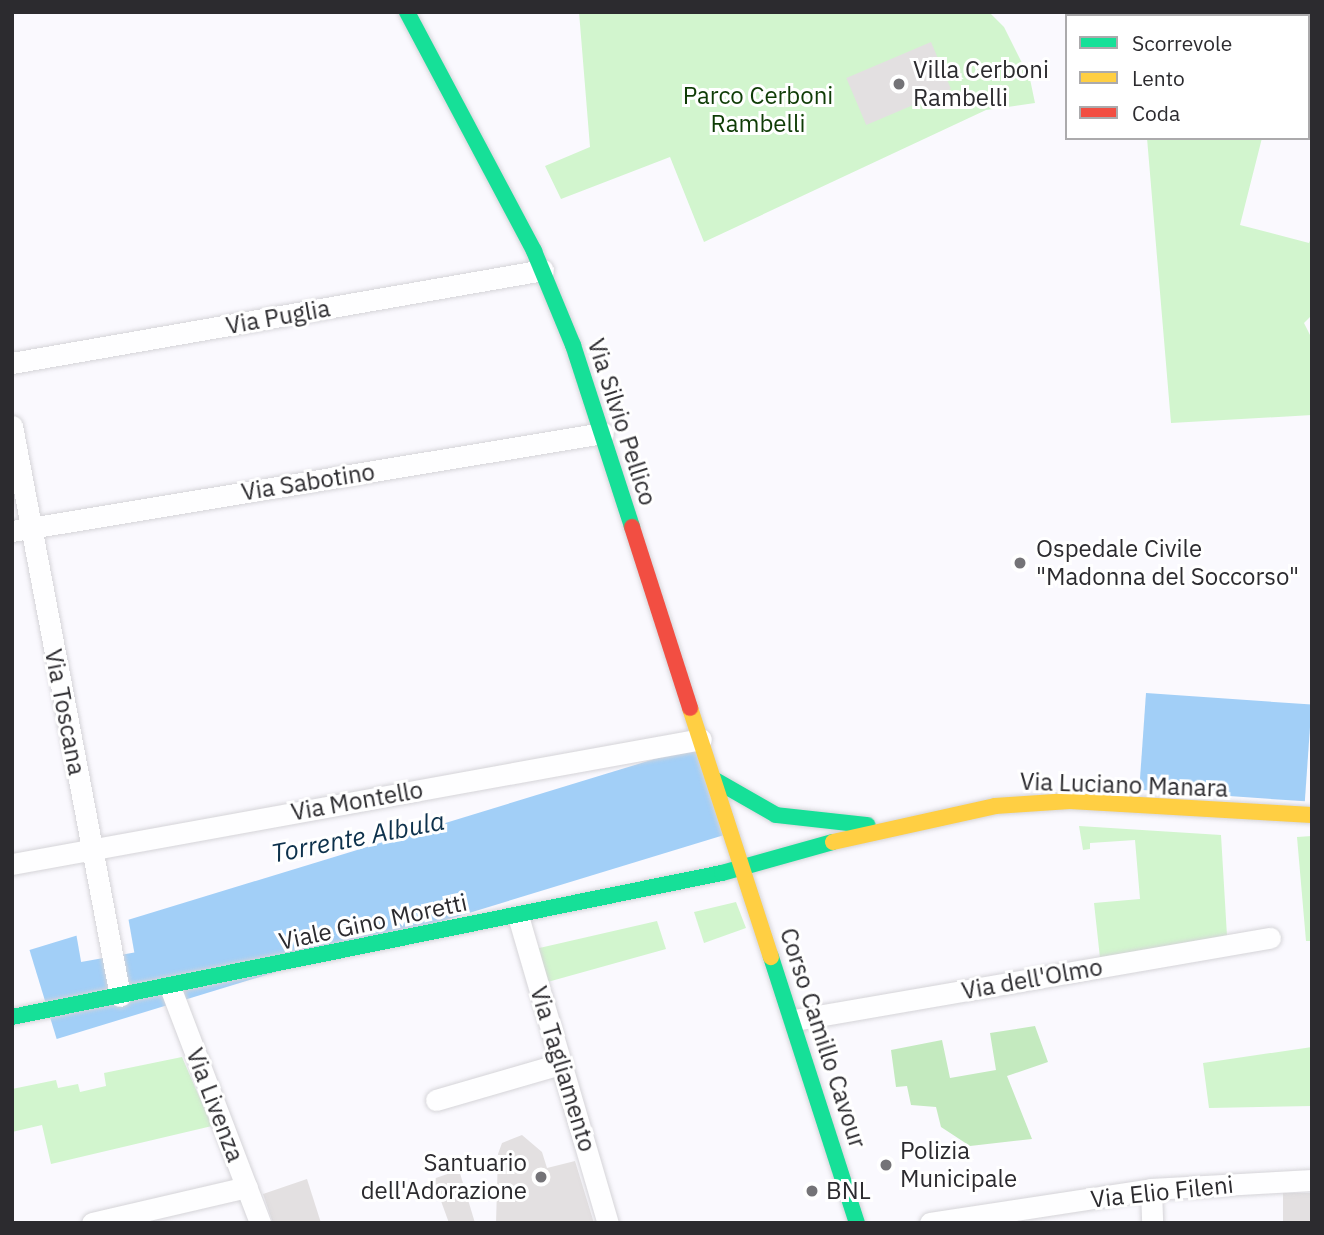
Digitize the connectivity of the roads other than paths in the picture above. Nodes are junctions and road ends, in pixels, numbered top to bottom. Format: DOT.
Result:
graph roads {
  1 [pos="407,12"];
  2 [pos="543,270"];
  3 [pos="12,363"];
  4 [pos="12,426"];
  5 [pos="603,433"];
  6 [pos="22,530"];
  7 [pos="701,739"];
  8 [pos="715,780"];
  9 [pos="1312,816"];
  10 [pos="895,825"];
  11 [pos="92,856"];
  12 [pos="12,864"];
  13 [pos="743,869"];
  14 [pos="518,916"];
  15 [pos="1270,938"];
  16 [pos="170,988"];
  17 [pos="120,996"];
  18 [pos="12,1017"];
  19 [pos="794,1020"];
  20 [pos="560,1064"];
  21 [pos="436,1100"];
  22 [pos="1312,1180"];
  23 [pos="247,1187"];
  24 [pos="1151,1189"];
  25 [pos="92,1223"];
  26 [pos="260,1223"];
  27 [pos="608,1223"];
  28 [pos="857,1223"];
  29 [pos="930,1223"];
  30 [pos="1152,1223"];
  1 -- 2 [label="main road, Via Silvio Pellico"];
  2 -- 3 [label="street, Via Puglia"];
  2 -- 5 [label="main road, Via Silvio Pellico"];
  4 -- 6 [label="street, Via Toscana"];
  5 -- 6 [label="street, Via Sabotino"];
  5 -- 7 [label="main road, Via Silvio Pellico"];
  6 -- 11 [label="street, Via Toscana"];
  7 -- 8 [label="main road, Via Silvio Pellico"];
  7 -- 11 [label="street, Via Montello"];
  8 -- 10 [label="main road, Via Luciano Manara"];
  8 -- 13 [label="main road, Via Silvio Pellico"];
  9 -- 10 [label="main road, Via Luciano Manara"];
  10 -- 13 [label="main road, Via Luciano Manara"];
  11 -- 12 [label="street, Via Montello"];
  11 -- 17 [label="street, Via Toscana"];
  13 -- 14 [label="main road, Viale Gino Moretti"];
  13 -- 19 [label="main road, Corso Camillo Cavour"];
  14 -- 16 [label="main road, Viale Gino Moretti"];
  14 -- 20 [label="street, Via Tagliamento"];
  15 -- 19 [label="street, Via dell'Olmo"];
  16 -- 17 [label="main road, Viale Gino Moretti"];
  16 -- 23 [label="street, Via Livenza"];
  17 -- 18 [label="main road, Viale Gino Moretti"];
  19 -- 28 [label="main road, Corso Camillo Cavour"];
  20 -- 21 [label="street"];
  20 -- 27 [label="street, Via Tagliamento"];
  22 -- 24 [label="street, Via Elio Fileni"];
  23 -- 25 [label="street"];
  23 -- 26 [label="street, Via Livenza"];
  24 -- 29 [label="street, Via Elio Fileni"];
  24 -- 30 [label="street"];
}
